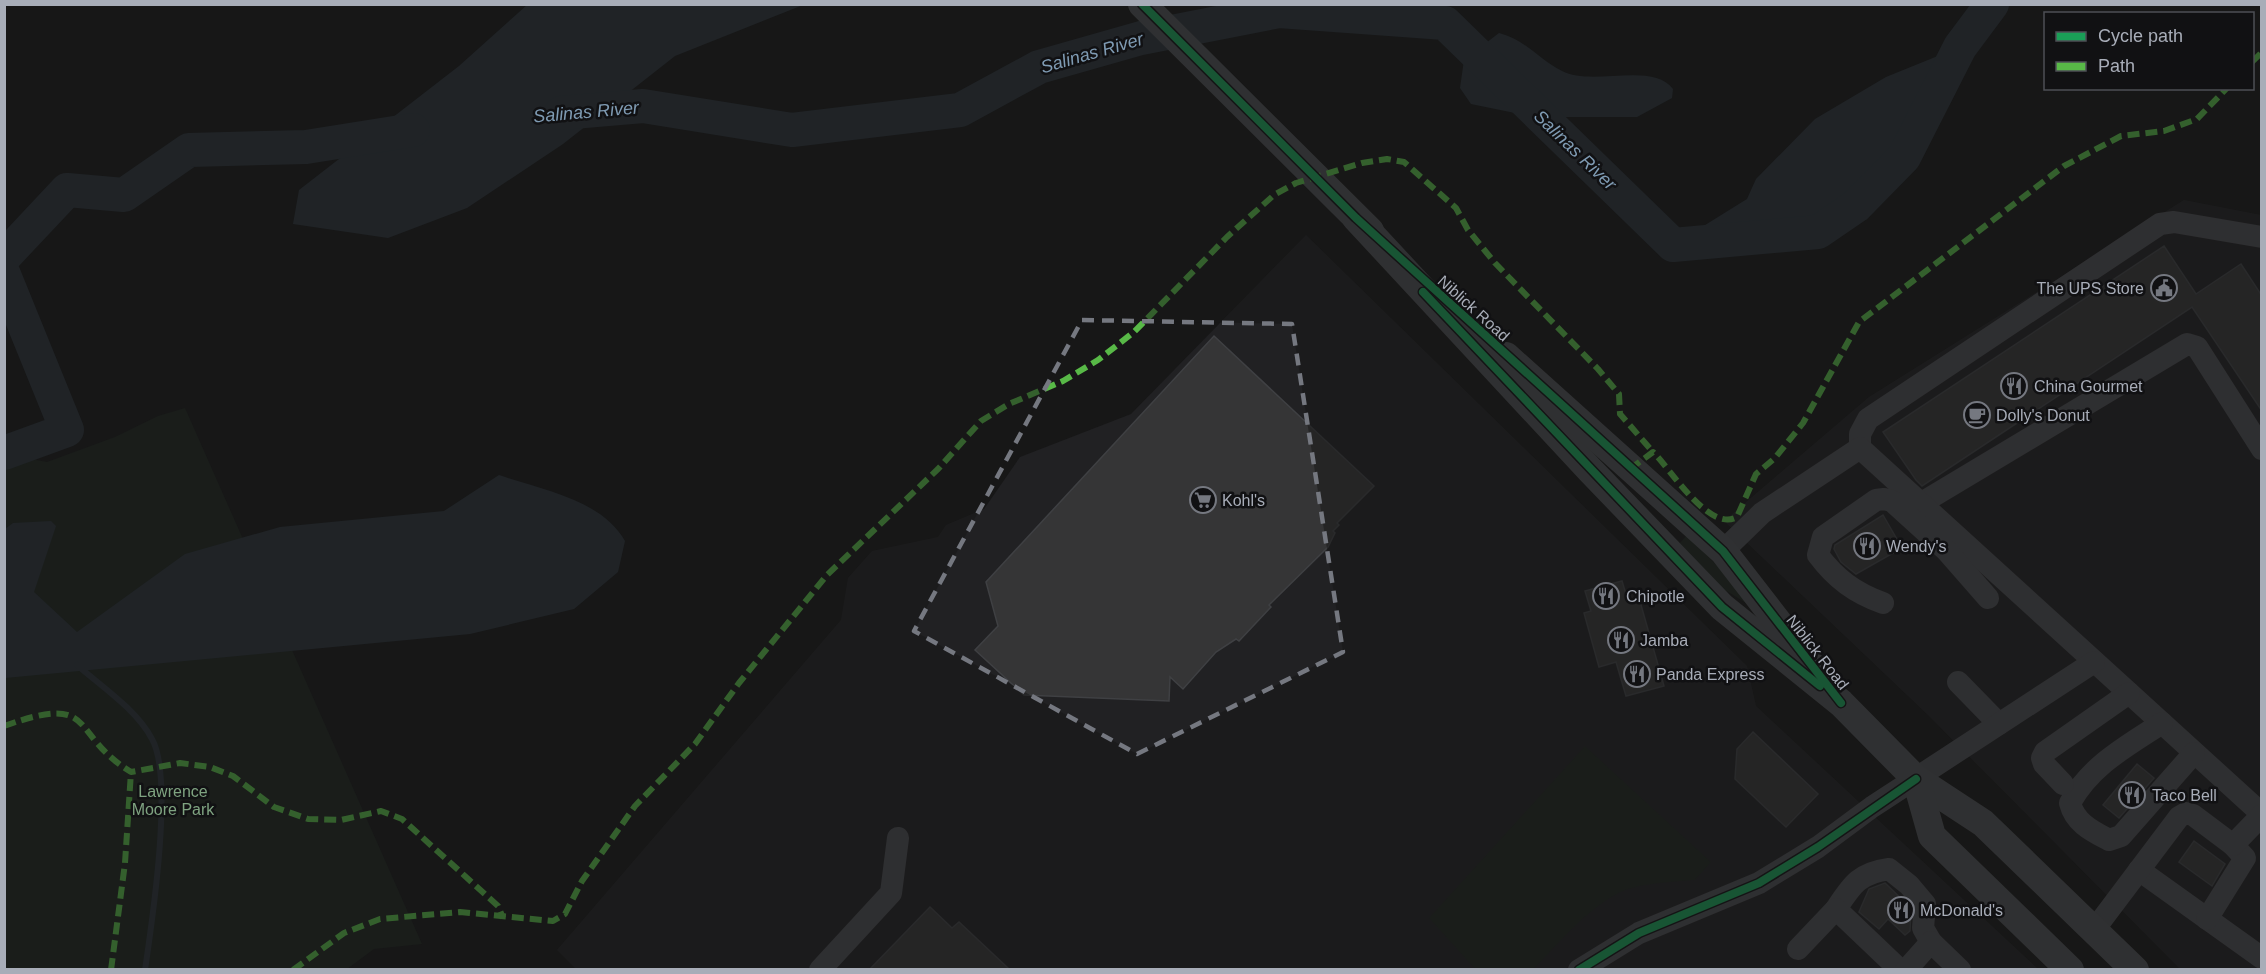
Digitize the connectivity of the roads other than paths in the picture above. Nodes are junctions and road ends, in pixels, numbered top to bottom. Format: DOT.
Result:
graph roads {
  1 [pos="1142,4"];
  2 [pos="1356,218"];
  3 [pos="2262,237"];
  4 [pos="1860,448"];
  5 [pos="2262,449"];
  6 [pos="1920,504"];
  7 [pos="1723,552"];
  8 [pos="1988,598"];
  9 [pos="1883,603"];
  10 [pos="2094,662"];
  11 [pos="1958,682"];
  12 [pos="2129,693"];
  13 [pos="1841,703"];
  14 [pos="2162,723"];
  15 [pos="1999,724"];
  16 [pos="2194,753"];
  17 [pos="1916,779"];
  18 [pos="2063,784"];
  19 [pos="2262,814"];
  20 [pos="898,838"];
  21 [pos="2233,845"];
  22 [pos="2139,870"];
  23 [pos="1836,909"];
  24 [pos="2207,919"];
  25 [pos="2094,930"];
  26 [pos="1931,942"];
  27 [pos="1798,950"];
  28 [pos="2262,958"];
  29 [pos="820,969"];
  30 [pos="1579,969"];
  31 [pos="1900,969"];
  32 [pos="1906,969"];
  33 [pos="1960,969"];
  34 [pos="2070,969"];
  35 [pos="2135,969"];
  1 -- 2 [label="main road, Niblick Road"];
  2 -- 7 [label="main road, Niblick Road"];
  2 -- 13 [label="main road, Niblick Road"];
  3 -- 4 [label="street"];
  4 -- 6 [label="street"];
  4 -- 7 [label="street"];
  5 -- 6 [label="street"];
  6 -- 10 [label="street"];
  7 -- 13 [label="main road, Niblick Road"];
  8 -- 9 [label="street"];
  10 -- 12 [label="street"];
  10 -- 15 [label="street"];
  11 -- 15 [label="street"];
  12 -- 14 [label="street"];
  12 -- 18 [label="street"];
  13 -- 17 [label="main road, Niblick Road"];
  14 -- 16 [label="street"];
  14 -- 16 [label="street"];
  15 -- 17 [label="street"];
  16 -- 19 [label="street"];
  17 -- 25 [label="main road, Niblick Road"];
  17 -- 30 [label="street"];
  17 -- 34 [label="main road, Niblick Road"];
  19 -- 21 [label="street"];
  20 -- 29 [label="street"];
  21 -- 22 [label="street"];
  21 -- 24 [label="street"];
  22 -- 24 [label="street"];
  22 -- 25 [label="street"];
  23 -- 26 [label="street"];
  23 -- 27 [label="street"];
  23 -- 31 [label="street"];
  24 -- 28 [label="street"];
  25 -- 35 [label="main road, Niblick Road"];
  26 -- 32 [label="street"];
  26 -- 33 [label="street"];
}
